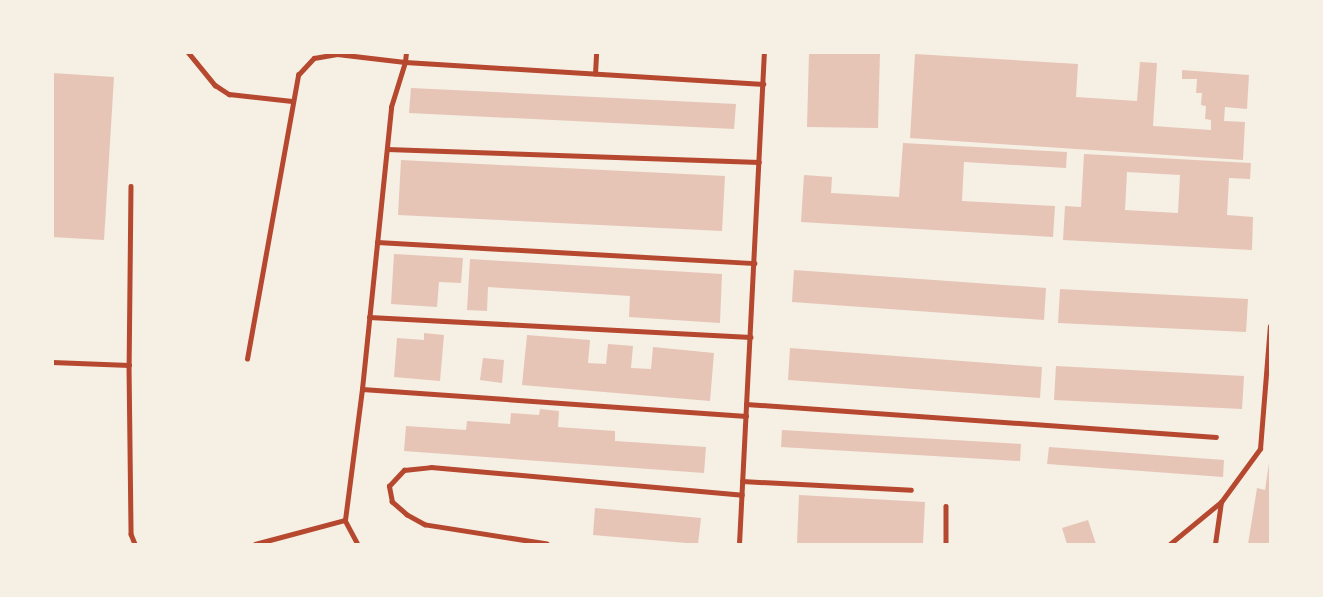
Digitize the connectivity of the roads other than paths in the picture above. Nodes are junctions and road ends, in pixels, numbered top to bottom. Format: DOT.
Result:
graph roads {
  1 [pos="188,52"];
  2 [pos="406,52"];
  3 [pos="596,52"];
  4 [pos="765,52"];
  5 [pos="405,63"];
  6 [pos="595,74"];
  7 [pos="763,84"];
  8 [pos="292,101"];
  9 [pos="387,149"];
  10 [pos="759,162"];
  11 [pos="131,186"];
  12 [pos="377,242"];
  13 [pos="754,263"];
  14 [pos="369,317"];
  15 [pos="1270,326"];
  16 [pos="750,337"];
  17 [pos="247,360"];
  18 [pos="52,362"];
  19 [pos="129,365"];
  20 [pos="362,389"];
  21 [pos="746,404"];
  22 [pos="746,416"];
  23 [pos="1216,437"];
  24 [pos="742,481"];
  25 [pos="911,490"];
  26 [pos="742,495"];
  27 [pos="1221,502"];
  28 [pos="946,506"];
  29 [pos="345,520"];
  30 [pos="135,544"];
  31 [pos="255,544"];
  32 [pos="358,544"];
  33 [pos="548,544"];
  34 [pos="739,544"];
  35 [pos="946,544"];
  36 [pos="1170,544"];
  37 [pos="1215,544"];
  1 -- 8 [label="lane"];
  2 -- 5 [label="lane"];
  3 -- 6 [label="lane"];
  4 -- 7 [label="lane"];
  5 -- 6 [label="lane"];
  5 -- 8 [label="lane"];
  5 -- 9 [label="lane"];
  6 -- 7 [label="lane"];
  7 -- 10 [label="lane"];
  8 -- 17 [label="lane"];
  9 -- 10 [label="lane"];
  9 -- 12 [label="lane"];
  10 -- 13 [label="lane"];
  11 -- 19 [label="lane"];
  12 -- 13 [label="lane"];
  12 -- 14 [label="lane"];
  13 -- 16 [label="lane"];
  14 -- 16 [label="lane"];
  14 -- 20 [label="lane"];
  15 -- 27 [label="lane"];
  16 -- 21 [label="lane"];
  18 -- 19 [label="lane"];
  19 -- 30 [label="lane"];
  20 -- 22 [label="lane"];
  20 -- 29 [label="lane"];
  21 -- 22 [label="lane"];
  21 -- 23 [label="lane"];
  22 -- 24 [label="lane"];
  24 -- 25 [label="lane"];
  24 -- 26 [label="lane"];
  26 -- 33 [label="lane"];
  26 -- 34 [label="lane"];
  27 -- 36 [label="lane"];
  27 -- 37 [label="lane"];
  28 -- 35 [label="lane"];
  29 -- 31 [label="lane"];
  29 -- 32 [label="lane"];
}
